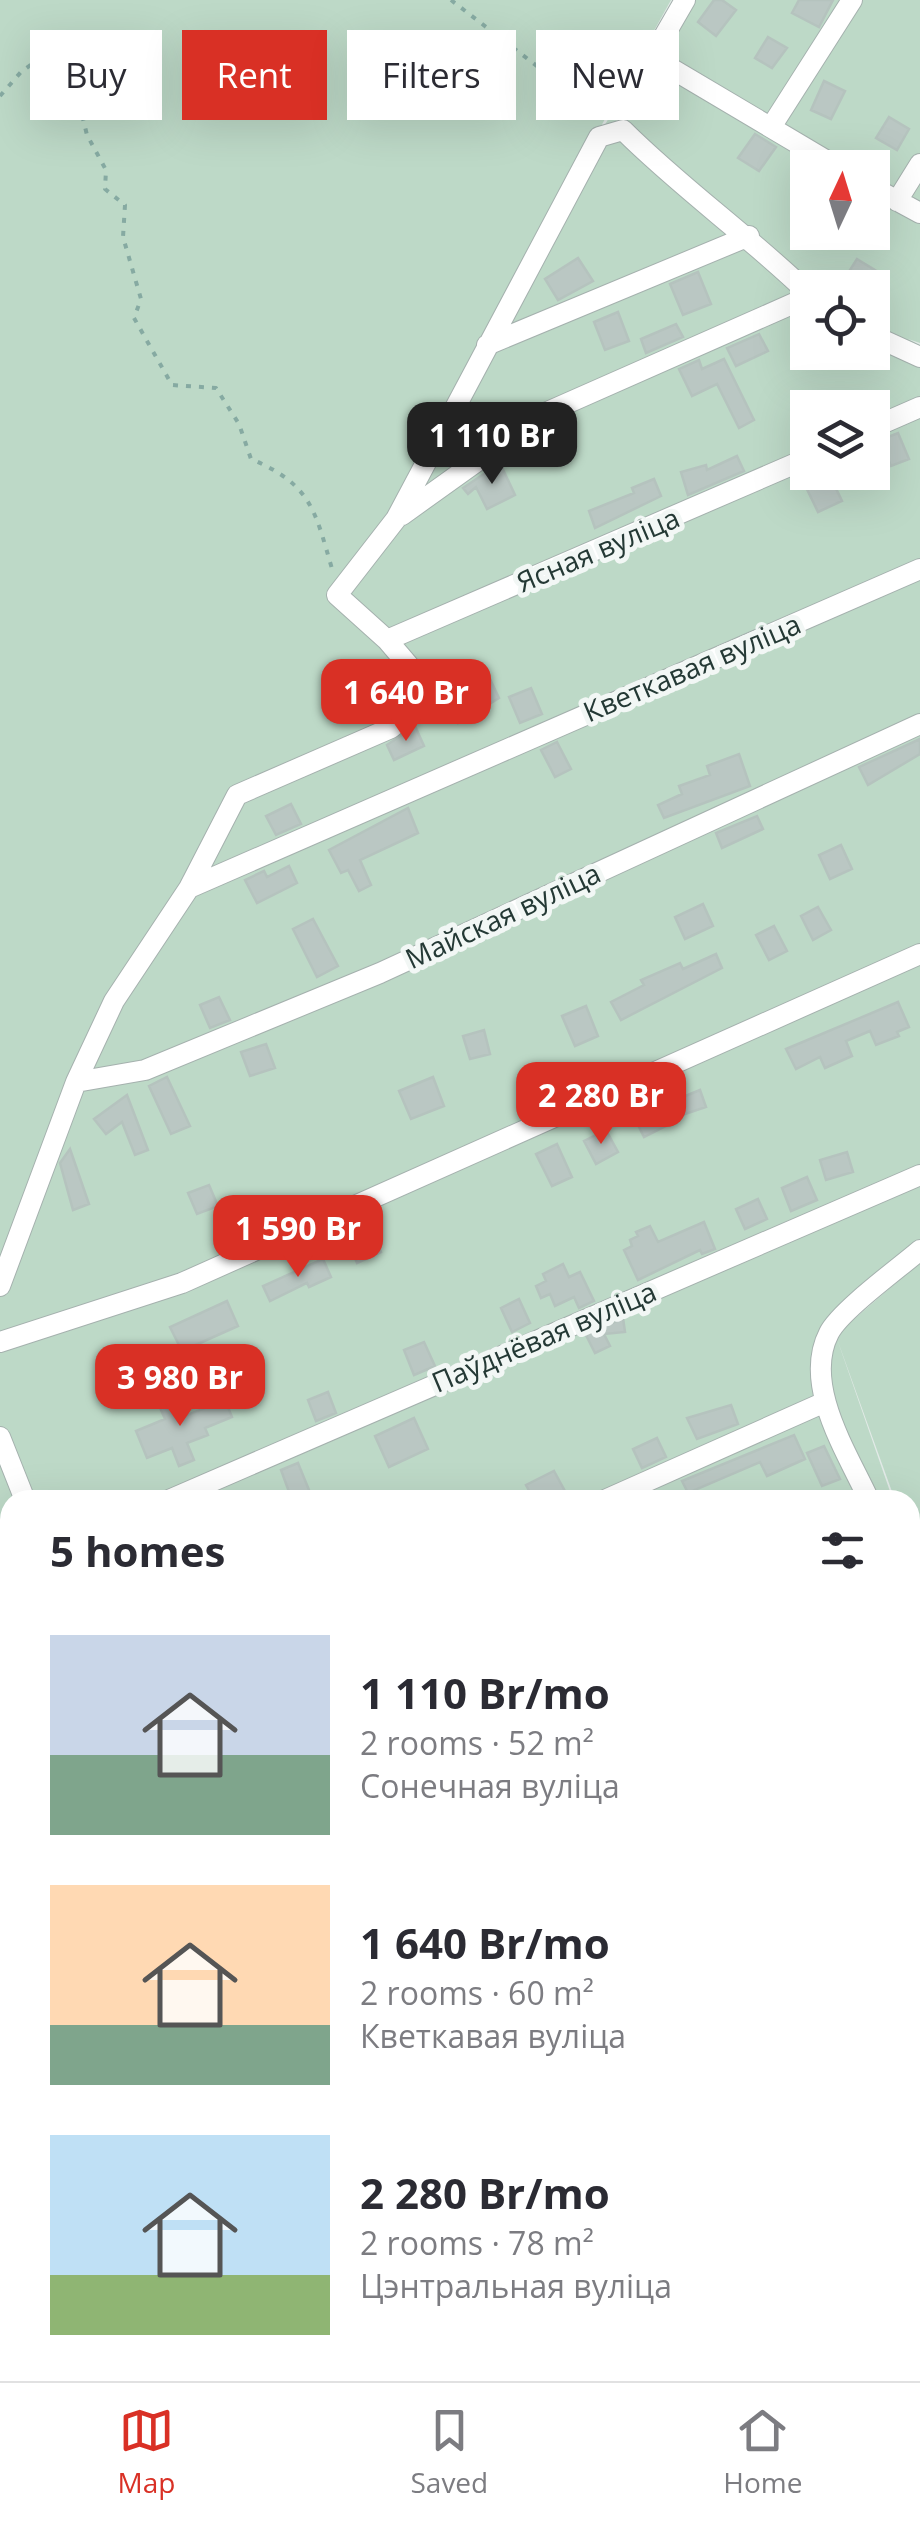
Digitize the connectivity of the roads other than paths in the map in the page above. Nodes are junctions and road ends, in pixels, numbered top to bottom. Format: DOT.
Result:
graph roads {
  1 [pos="685,0"];
  2 [pos="852,0"];
  3 [pos="771,127"];
  4 [pos="809,150"];
  5 [pos="920,164"];
  6 [pos="890,198"];
  7 [pos="897,202"];
  8 [pos="920,213"];
  9 [pos="749,236"];
  10 [pos="790,277"];
  11 [pos="790,303"];
  12 [pos="890,343"];
  13 [pos="487,345"];
  14 [pos="920,357"];
  15 [pos="920,407"];
  16 [pos="890,420"];
  17 [pos="790,466"];
  18 [pos="396,519"];
  19 [pos="920,569"];
  20 [pos="387,640"];
  21 [pos="920,724"];
  22 [pos="189,888"];
  23 [pos="920,954"];
  24 [pos="76,1082"];
  25 [pos="920,1175"];
  26 [pos="920,1250"];
  27 [pos="0,1286"];
  28 [pos="0,1342"];
  29 [pos="825,1402"];
  30 [pos="0,1437"];
  31 [pos="22,1490"];
  32 [pos="192,1490"];
  33 [pos="627,1490"];
  34 [pos="865,1490"];
  1 -- 3 [label="street"];
  2 -- 3 [label="street"];
  3 -- 4 [label="street"];
  5 -- 7 [label="street"];
  6 -- 7 [label="street"];
  7 -- 8 [label="street"];
  9 -- 10 [label="street"];
  9 -- 13 [label="street"];
  9 -- 13 [label="street"];
  11 -- 18 [label="street"];
  12 -- 14 [label="street"];
  13 -- 18 [label="street"];
  15 -- 16 [label="street"];
  17 -- 20 [label="street, Ясная вуліца"];
  18 -- 20 [label="street"];
  19 -- 22 [label="street, Кветкавая вуліца"];
  20 -- 22 [label="street"];
  21 -- 24 [label="street, Майская вуліца"];
  22 -- 24 [label="street"];
  23 -- 28 [label="street"];
  24 -- 27 [label="street"];
  25 -- 32 [label="street, Паўднёвая вуліца"];
  26 -- 29 [label="street"];
  29 -- 33 [label="street"];
  29 -- 34 [label="street"];
  30 -- 31 [label="street"];
}
